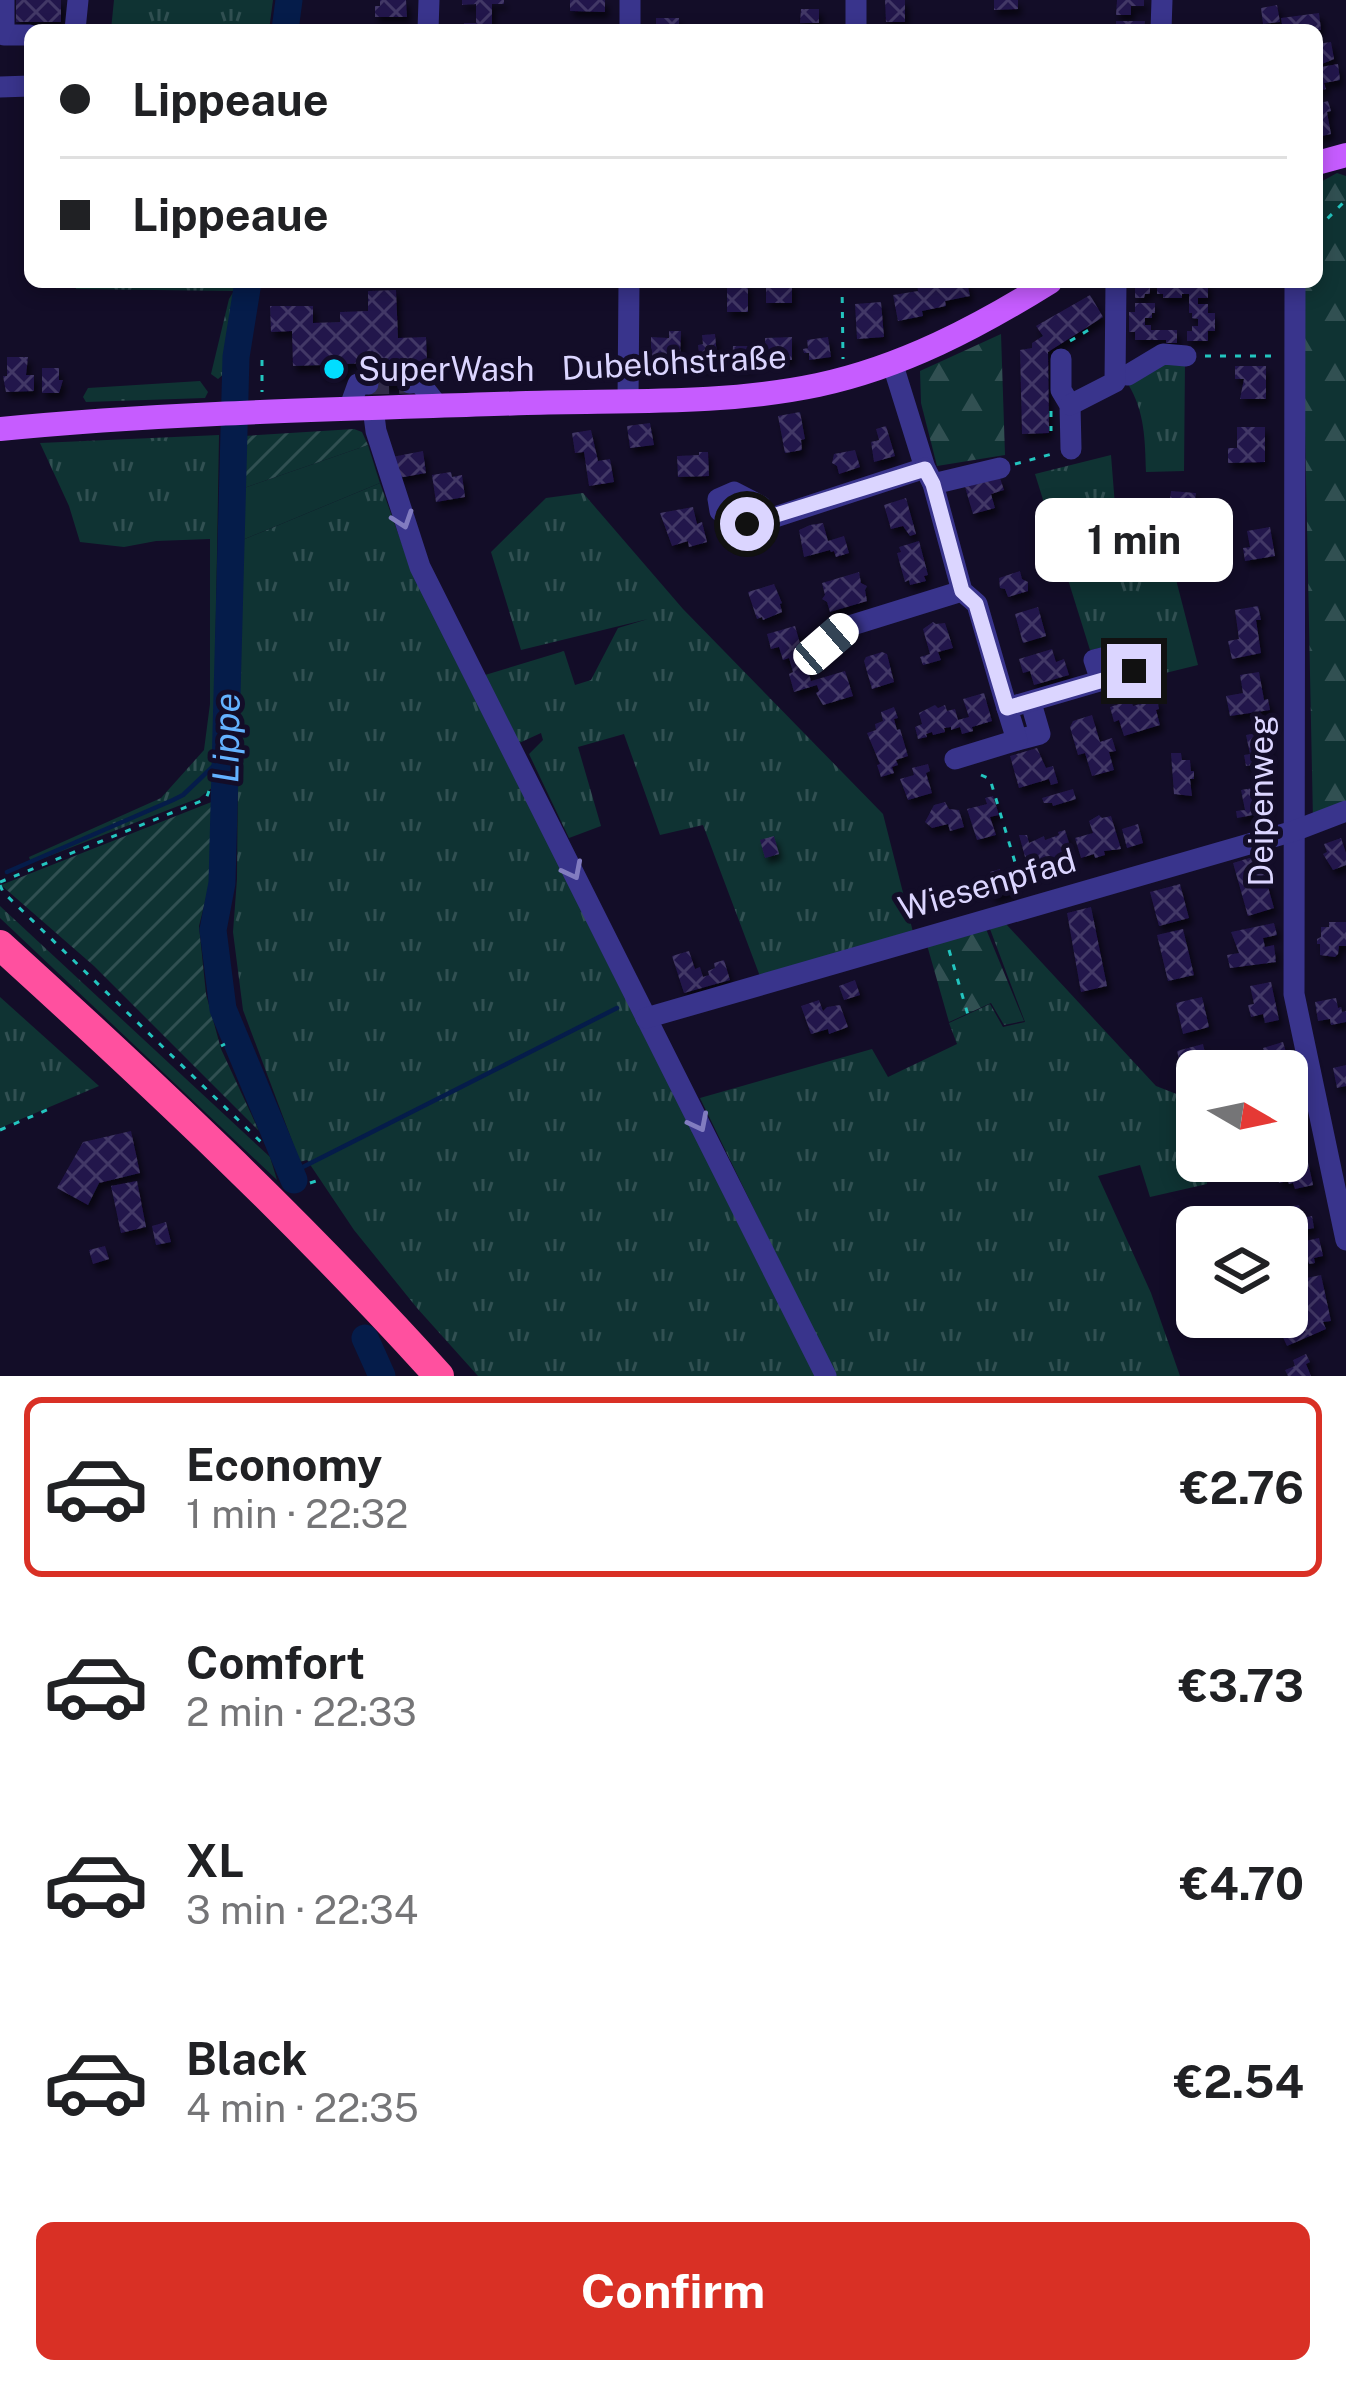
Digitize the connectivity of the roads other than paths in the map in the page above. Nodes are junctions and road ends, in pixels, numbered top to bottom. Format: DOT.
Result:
graph roads {
  1 [pos="4,0"];
  2 [pos="24,35"];
  3 [pos="628,288"];
  4 [pos="1040,288"];
  5 [pos="1116,288"];
  6 [pos="1295,288"];
  7 [pos="1186,356"];
  8 [pos="1061,359"];
  9 [pos="892,362"];
  10 [pos="1117,374"];
  11 [pos="412,378"];
  12 [pos="363,391"];
  13 [pos="628,401"];
  14 [pos="1070,405"];
  15 [pos="438,406"];
  16 [pos="0,420"];
  17 [pos="62,423"];
  18 [pos="0,429"];
  19 [pos="1071,448"];
  20 [pos="1000,468"];
  21 [pos="929,476"];
  22 [pos="766,520"];
  23 [pos="962,591"];
  24 [pos="826,644"];
  25 [pos="1101,681"];
  26 [pos="1031,703"];
  27 [pos="1007,708"];
  28 [pos="1017,740"];
  29 [pos="970,762"];
  30 [pos="1346,812"];
  31 [pos="1294,831"];
  32 [pos="0,945"];
  33 [pos="646,1018"];
  34 [pos="1346,1240"];
  35 [pos="439,1376"];
  36 [pos="826,1376"];
  1 -- 2 [label="street"];
  3 -- 13 [label="street"];
  4 -- 9 [label="main road, Dubelohstraße"];
  5 -- 10 [label="street"];
  6 -- 31 [label="street, Deipenweg"];
  7 -- 10 [label="street"];
  8 -- 14 [label="street"];
  9 -- 13 [label="main road, Dubelohstraße"];
  9 -- 21 [label="street"];
  10 -- 14 [label="street"];
  11 -- 15 [label="street"];
  12 -- 15 [label="main road, Dubelohstraße"];
  12 -- 17 [label="main road, Dubelohstraße"];
  12 -- 33 [label="street, one-way"];
  13 -- 15 [label="main road, Dubelohstraße"];
  14 -- 19 [label="street"];
  16 -- 17 [label="main road, Dubelohstraße"];
  17 -- 18 [label="main road, Dubelohstraße"];
  20 -- 21 [label="street"];
  21 -- 22 [label="street"];
  21 -- 23 [label="street"];
  23 -- 24 [label="street"];
  23 -- 27 [label="street"];
  25 -- 26 [label="street"];
  26 -- 27 [label="street"];
  26 -- 28 [label="street"];
  27 -- 28 [label="street"];
  28 -- 29 [label="street"];
  30 -- 31 [label="street, Wiesenpfad"];
  31 -- 33 [label="street, Wiesenpfad"];
  31 -- 34 [label="street, Deipenweg"];
  32 -- 35 [label="highway"];
  33 -- 36 [label="street, one-way"];
}
